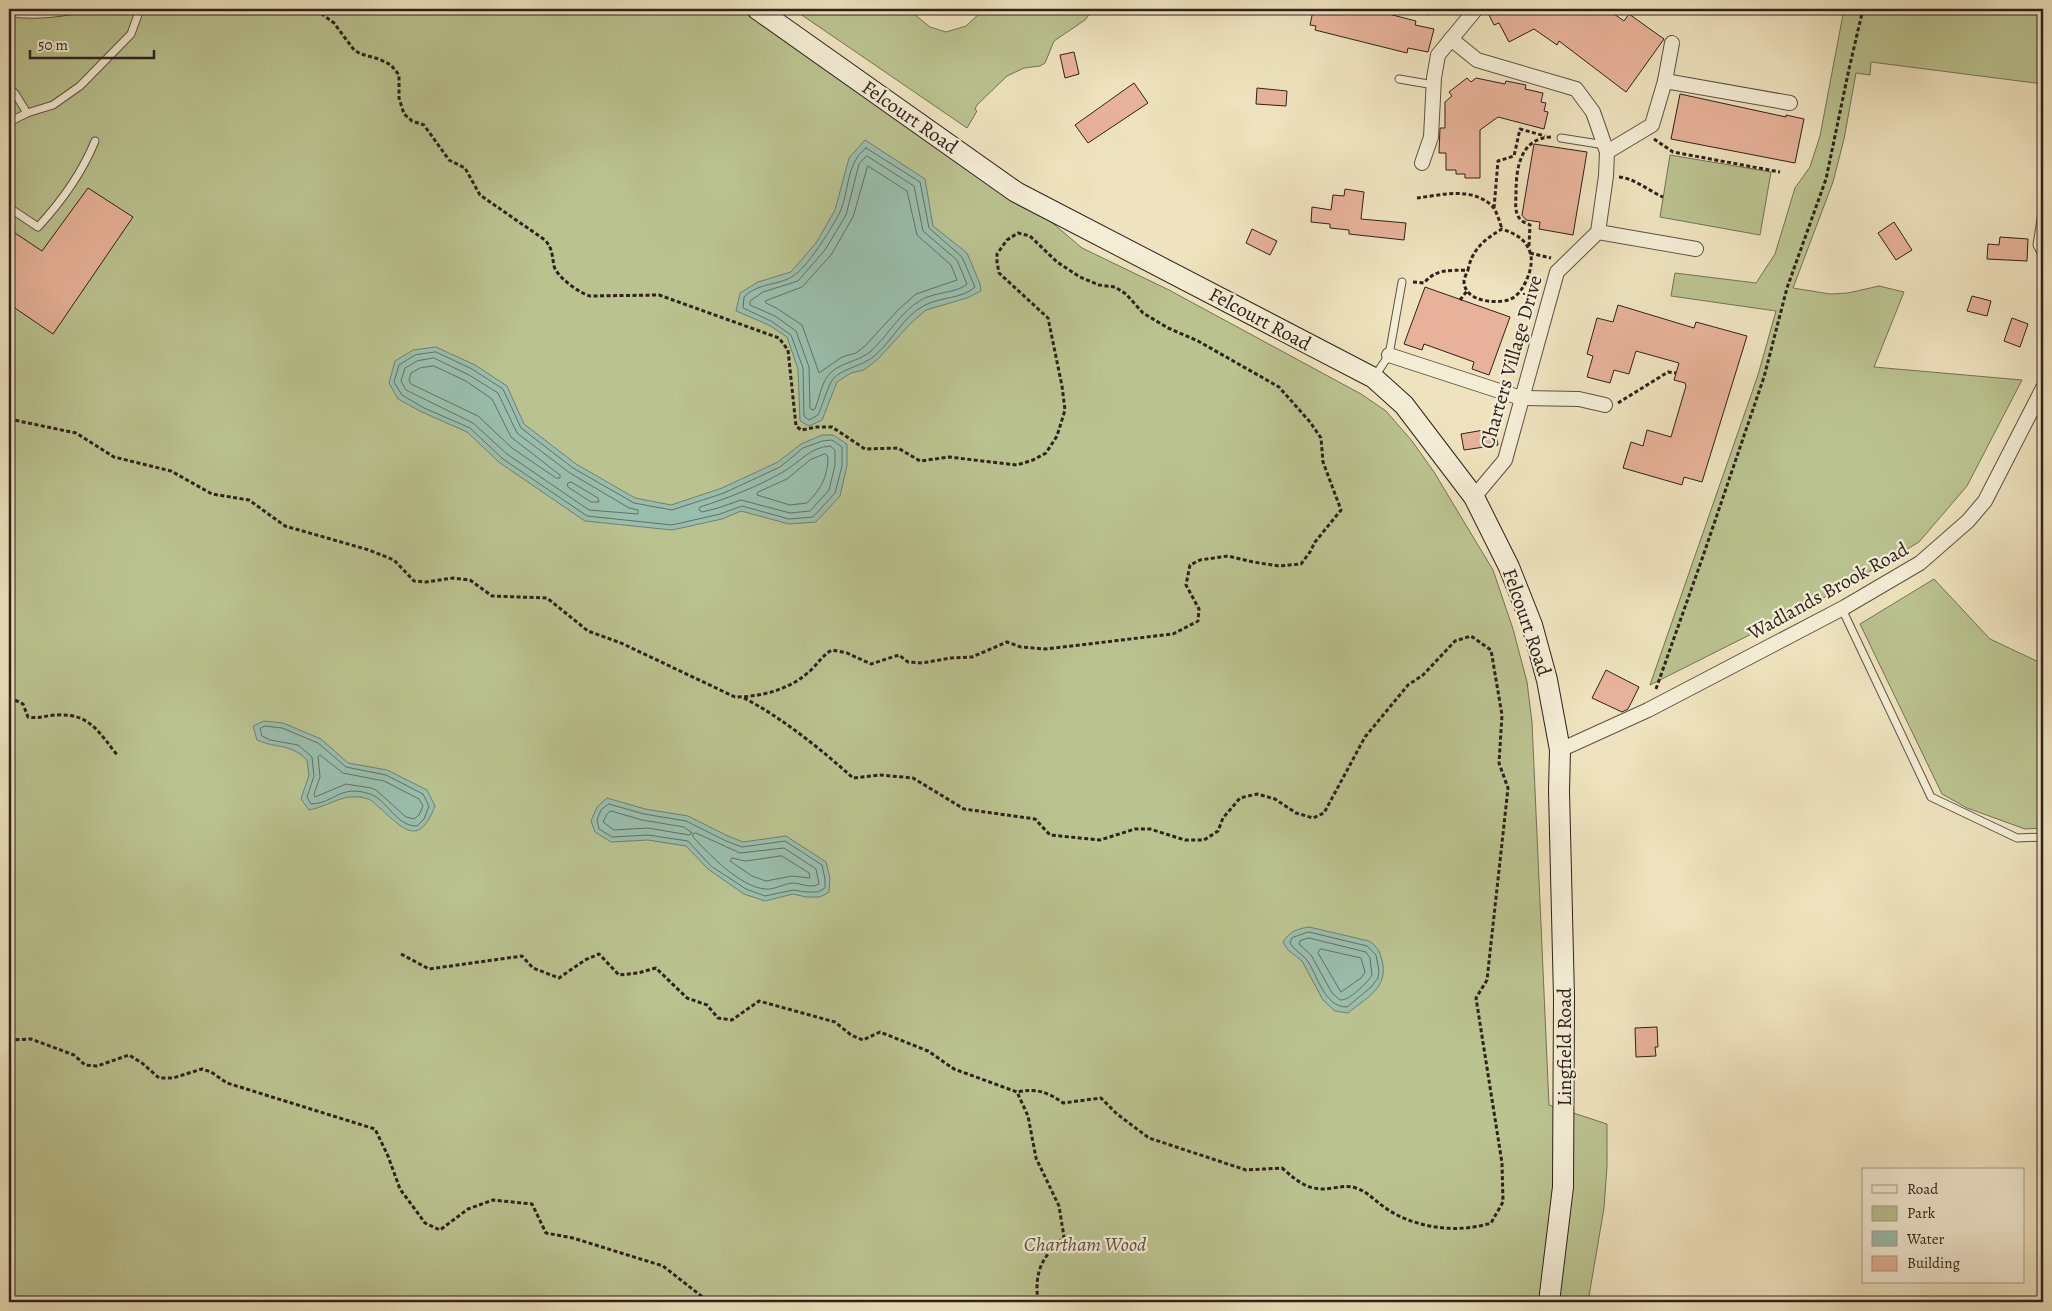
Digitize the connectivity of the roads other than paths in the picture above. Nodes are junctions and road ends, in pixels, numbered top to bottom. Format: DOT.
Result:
graph roads {
  1 [pos="81,9"];
  2 [pos="140,9"];
  3 [pos="757,9"];
  4 [pos="9,12"];
  5 [pos="1472,13"];
  6 [pos="1451,39"];
  7 [pos="1672,43"];
  8 [pos="1399,79"];
  9 [pos="1665,81"];
  10 [pos="1434,85"];
  11 [pos="9,87"];
  12 [pos="1790,103"];
  13 [pos="26,113"];
  14 [pos="9,122"];
  15 [pos="1561,138"];
  16 [pos="95,141"];
  17 [pos="1606,148"];
  18 [pos="1422,163"];
  19 [pos="14,211"];
  20 [pos="2042,213"];
  21 [pos="1598,232"];
  22 [pos="1696,250"];
  23 [pos="2043,256"];
  24 [pos="1402,282"];
  25 [pos="1389,354"];
  26 [pos="1374,378"];
  27 [pos="2043,388"];
  28 [pos="1521,398"];
  29 [pos="1605,405"];
  30 [pos="1474,497"];
  31 [pos="1842,609"];
  32 [pos="1560,750"];
  33 [pos="1559,791"];
  34 [pos="2043,837"];
  35 [pos="1549,1302"];
  1 -- 4 [label="lane"];
  2 -- 13 [label="lane"];
  3 -- 26 [label="street, Felcourt Road"];
  5 -- 6 [label="street"];
  6 -- 10 [label="street"];
  6 -- 17 [label="street"];
  7 -- 9 [label="street"];
  8 -- 10 [label="lane"];
  9 -- 12 [label="street"];
  9 -- 17 [label="street"];
  10 -- 18 [label="street"];
  11 -- 13 [label="lane"];
  13 -- 14 [label="lane"];
  15 -- 17 [label="lane"];
  16 -- 19 [label="lane"];
  17 -- 21 [label="street"];
  20 -- 23 [label="lane"];
  21 -- 22 [label="street"];
  21 -- 28 [label="street, Charters Village Drive"];
  24 -- 25 [label="lane"];
  25 -- 26 [label="lane"];
  25 -- 28 [label="street"];
  26 -- 30 [label="street, Felcourt Road"];
  27 -- 31 [label="street, Wadlands Brook Road"];
  28 -- 29 [label="street"];
  28 -- 30 [label="street, Charters Village Drive"];
  30 -- 32 [label="street, Felcourt Road"];
  31 -- 32 [label="street, Wadlands Brook Road"];
  31 -- 34 [label="lane"];
  32 -- 33 [label="street, Felcourt Road"];
  33 -- 35 [label="street, Lingfield Road"];
}
